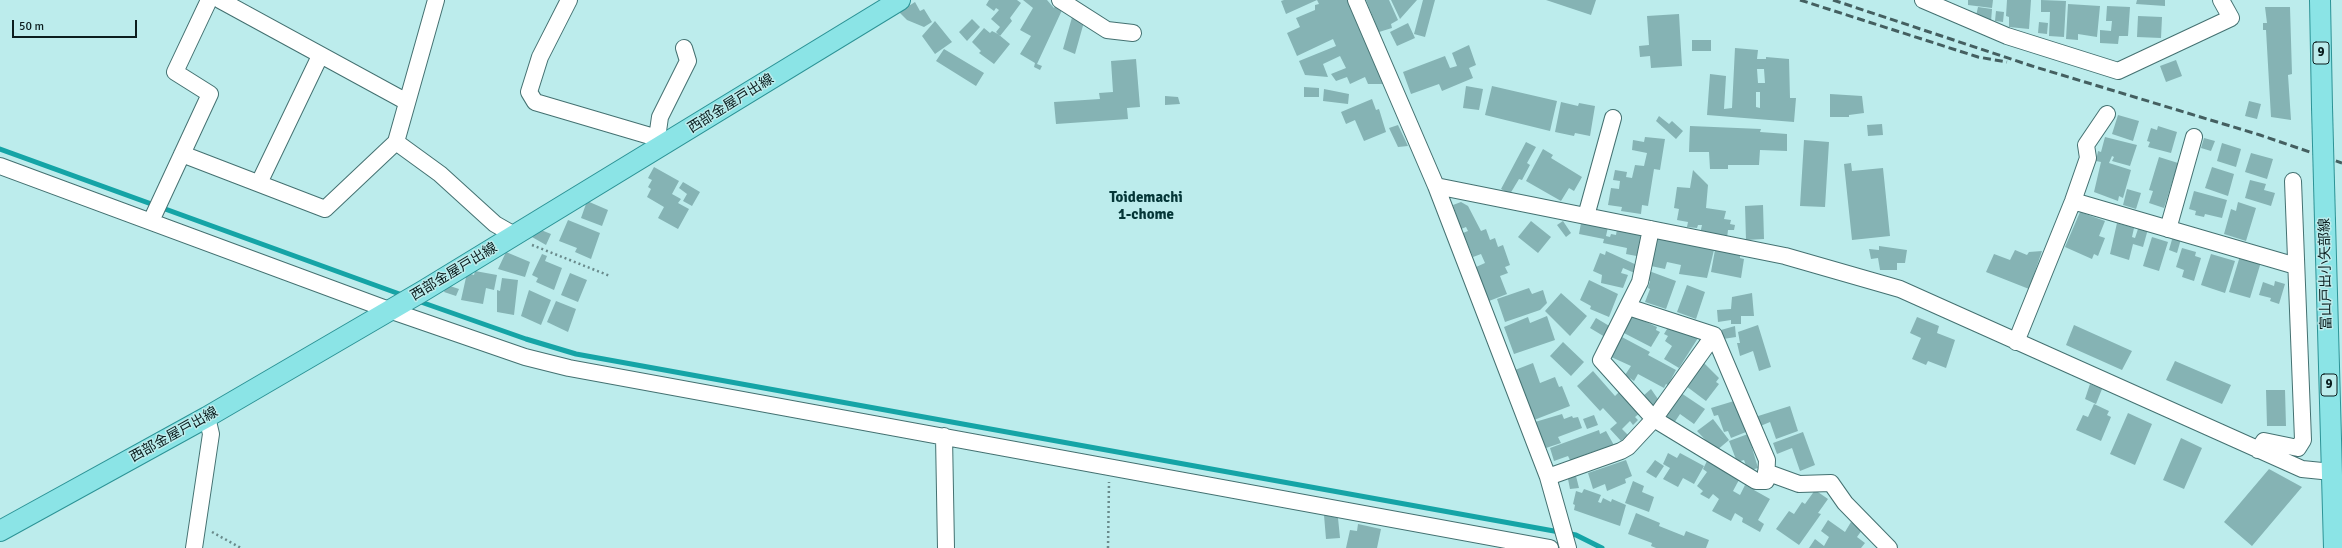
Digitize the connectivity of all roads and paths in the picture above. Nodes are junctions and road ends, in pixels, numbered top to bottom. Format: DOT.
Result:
graph roads {
  1 [pos="209,0"];
  2 [pos="220,0"];
  3 [pos="436,0"];
  4 [pos="569,0"];
  5 [pos="900,0"];
  6 [pos="1060,0"];
  7 [pos="1356,0"];
  8 [pos="1923,0"];
  9 [pos="2222,0"];
  10 [pos="2320,0"];
  11 [pos="1133,33"];
  12 [pos="684,48"];
  13 [pos="320,56"];
  14 [pos="407,102"];
  15 [pos="2107,114"];
  16 [pos="1613,118"];
  17 [pos="2194,137"];
  18 [pos="396,142"];
  19 [pos="659,142"];
  20 [pos="182,154"];
  21 [pos="0,166"];
  22 [pos="2293,181"];
  23 [pos="259,183"];
  24 [pos="1436,186"];
  25 [pos="2073,202"];
  26 [pos="155,212"];
  27 [pos="1586,216"];
  28 [pos="1651,229"];
  29 [pos="2168,229"];
  30 [pos="516,236"];
  31 [pos="2296,266"];
  32 [pos="610,276"];
  33 [pos="1628,307"];
  34 [pos="393,308"];
  35 [pos="1714,335"];
  36 [pos="2016,342"];
  37 [pos="207,417"];
  38 [pos="1654,419"];
  39 [pos="944,436"];
  40 [pos="2258,450"];
  41 [pos="1109,466"];
  42 [pos="1766,472"];
  43 [pos="2332,472"];
  44 [pos="1548,476"];
  45 [pos="196,524"];
  46 [pos="0,531"];
  47 [pos="1565,538"];
  48 [pos="194,548"];
  49 [pos="241,548"];
  50 [pos="946,548"];
  51 [pos="1108,548"];
  52 [pos="1550,548"];
  53 [pos="1889,548"];
  54 [pos="2334,548"];
  1 -- 20 [label="street"];
  2 -- 13 [label="street"];
  3 -- 14 [label="street"];
  4 -- 19 [label="street"];
  5 -- 19 [label="main road, 西部金屋戸出線"];
  6 -- 11 [label="street"];
  7 -- 24 [label="street"];
  8 -- 9 [label="street"];
  10 -- 43 [label="main road, 富山戸出小矢部線 / 9, bridge"];
  12 -- 19 [label="street"];
  13 -- 14 [label="street"];
  13 -- 23 [label="street"];
  14 -- 18 [label="street"];
  15 -- 25 [label="street"];
  16 -- 27 [label="street"];
  17 -- 29 [label="street"];
  18 -- 23 [label="street"];
  18 -- 30 [label="street"];
  19 -- 30 [label="main road, 西部金屋戸出線"];
  20 -- 23 [label="street"];
  20 -- 26 [label="street"];
  21 -- 26 [label="street"];
  22 -- 31 [label="street"];
  24 -- 27 [label="street"];
  24 -- 44 [label="street"];
  25 -- 29 [label="street"];
  25 -- 36 [label="street"];
  26 -- 34 [label="street"];
  27 -- 28 [label="street"];
  28 -- 33 [label="street"];
  28 -- 36 [label="street"];
  29 -- 31 [label="street"];
  30 -- 32 [label="path"];
  30 -- 34 [label="main road, 西部金屋戸出線"];
  31 -- 40 [label="street"];
  33 -- 35 [label="street"];
  33 -- 38 [label="street"];
  34 -- 37 [label="main road, 西部金屋戸出線"];
  34 -- 39 [label="street"];
  35 -- 38 [label="street"];
  35 -- 42 [label="street"];
  36 -- 40 [label="street"];
  37 -- 45 [label="street"];
  37 -- 46 [label="main road, 西部金屋戸出線"];
  38 -- 42 [label="street"];
  38 -- 44 [label="street"];
  39 -- 41 [label="street"];
  39 -- 50 [label="street"];
  40 -- 43 [label="street"];
  41 -- 51 [label="path"];
  41 -- 52 [label="street"];
  42 -- 53 [label="street"];
  43 -- 54 [label="main road, 富山戸出小矢部線 / 9"];
  44 -- 47 [label="street"];
  45 -- 48 [label="street"];
  45 -- 49 [label="path"];
}
